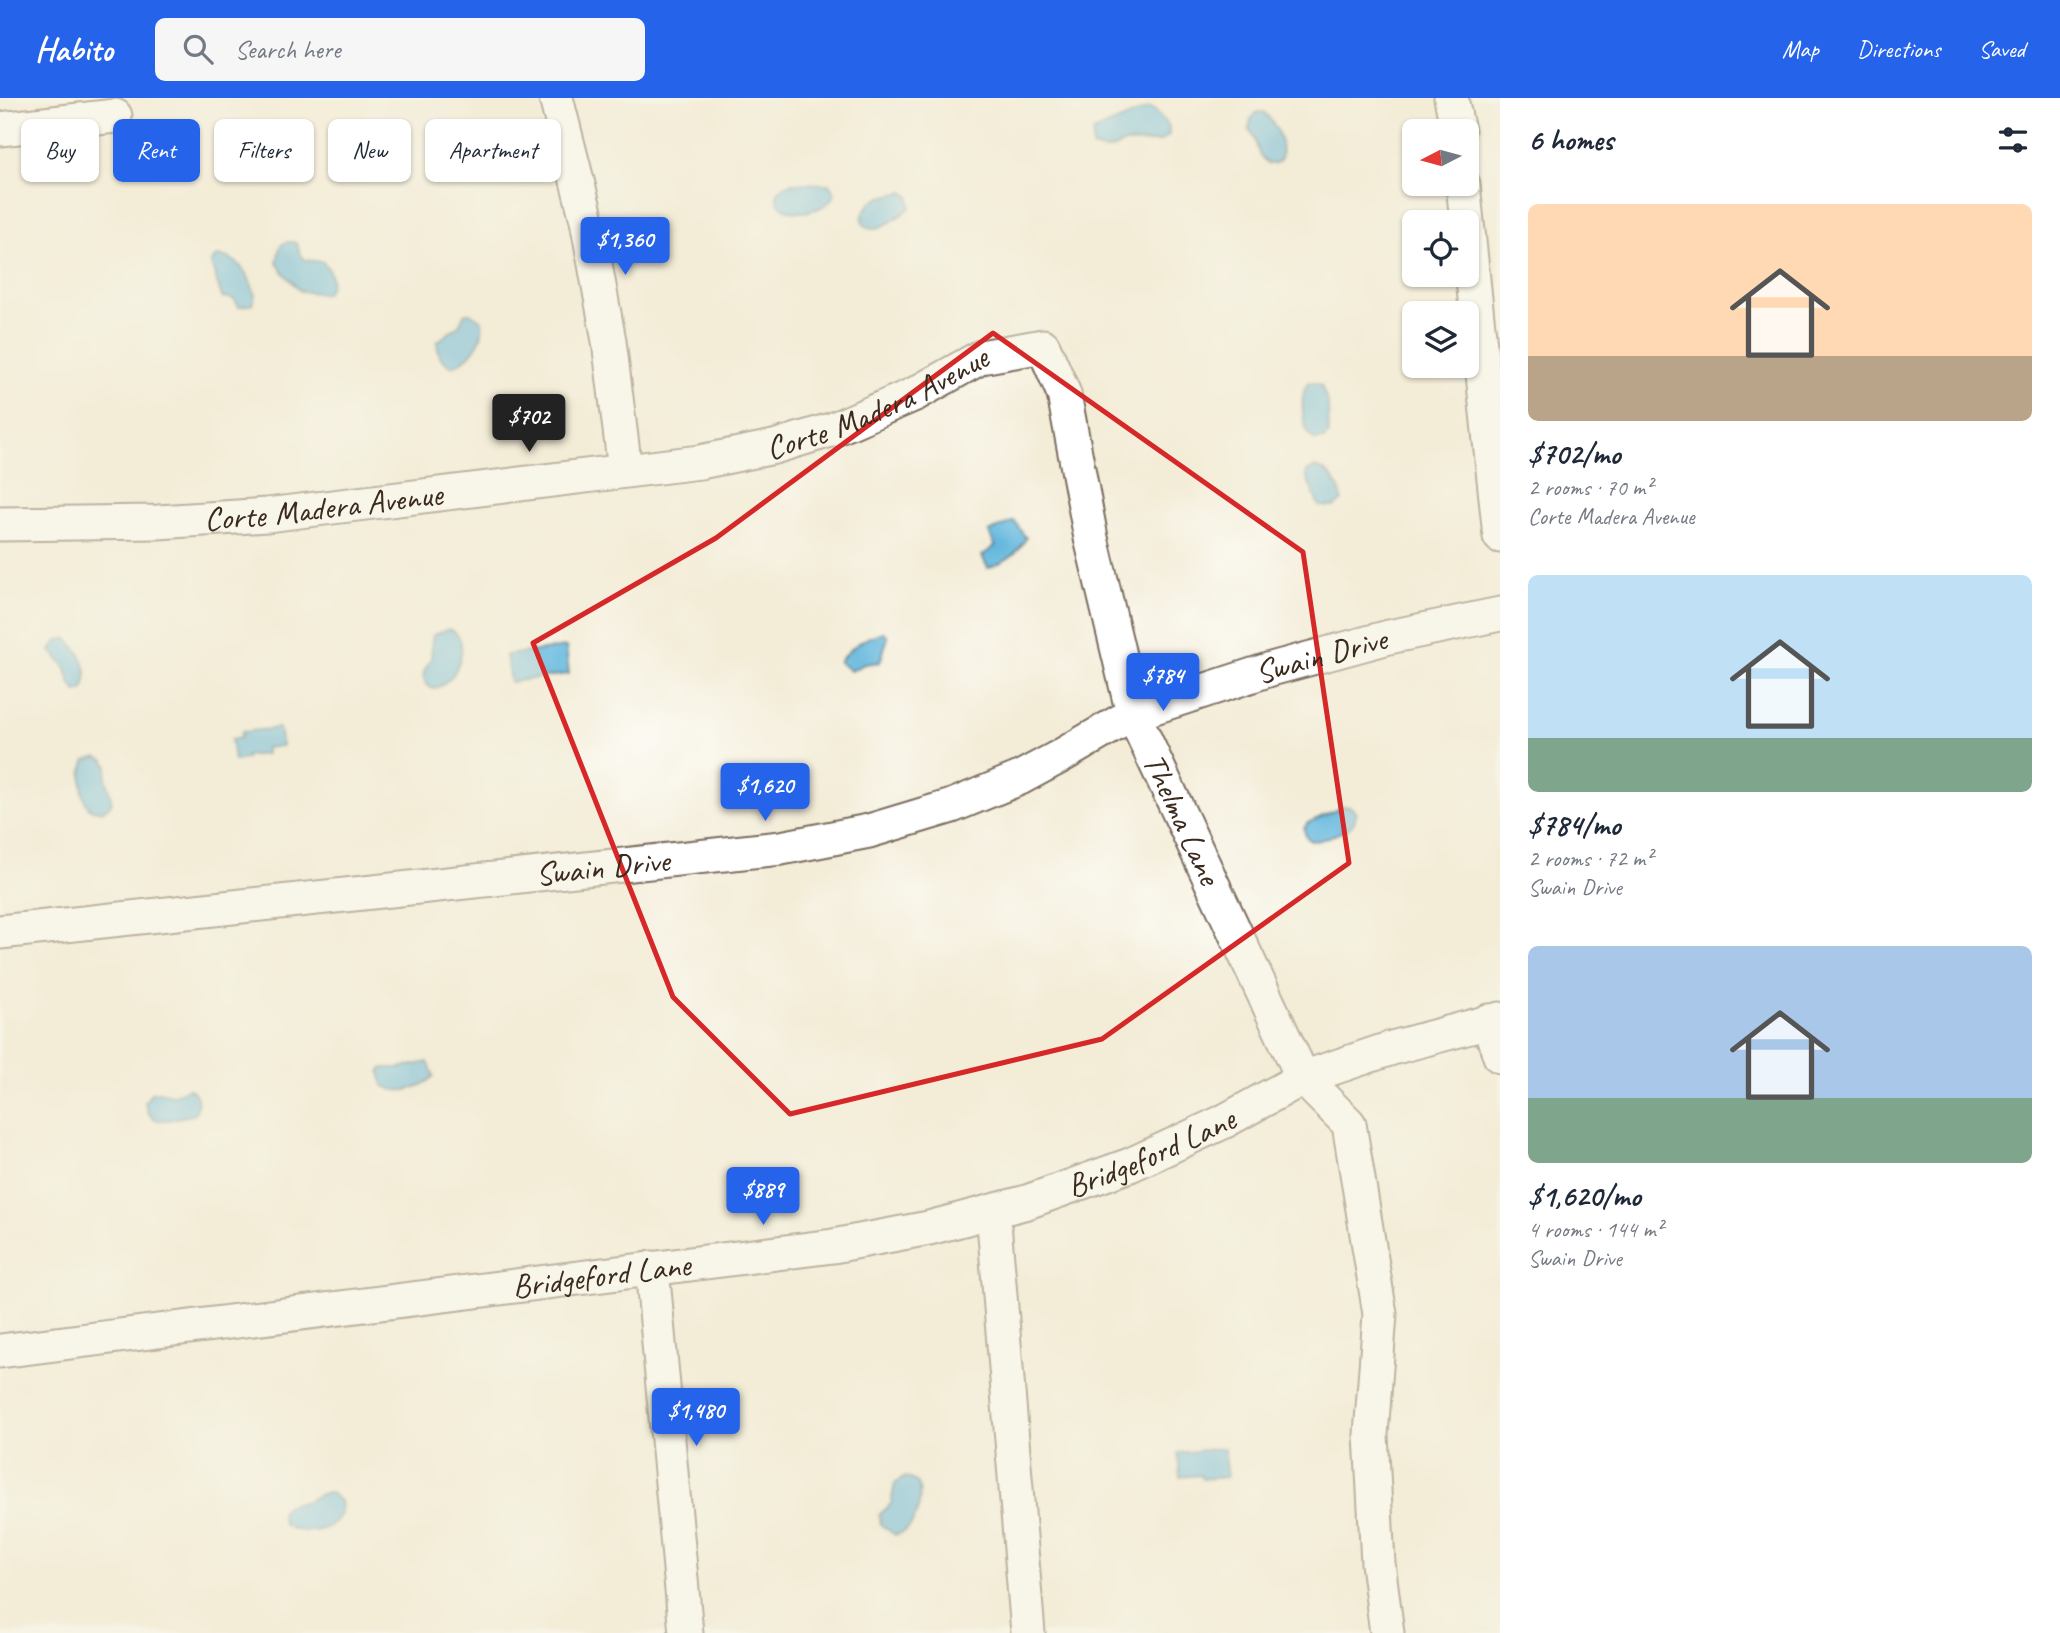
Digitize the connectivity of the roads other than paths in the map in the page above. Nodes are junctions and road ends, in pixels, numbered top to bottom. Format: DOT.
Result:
graph roads {
  1 [pos="556,98"];
  2 [pos="1451,98"];
  3 [pos="116,116"];
  4 [pos="1455,119"];
  5 [pos="0,129"];
  6 [pos="1464,196"];
  7 [pos="1043,346"];
  8 [pos="625,470"];
  9 [pos="0,524"];
  10 [pos="1500,536"];
  11 [pos="1500,614"];
  12 [pos="1133,714"];
  13 [pos="0,932"];
  14 [pos="1494,1020"];
  15 [pos="1500,1056"];
  16 [pos="1303,1078"];
  17 [pos="993,1211"];
  18 [pos="652,1268"];
  19 [pos="0,1351"];
  20 [pos="682,1632"];
  21 [pos="1028,1633"];
  22 [pos="1387,1633"];
  1 -- 8 [label="street"];
  2 -- 4 [label="street"];
  3 -- 5 [label="street"];
  6 -- 10 [label="street"];
  7 -- 8 [label="street, Corte Madera Avenue"];
  7 -- 12 [label="street, Thelma Lane"];
  8 -- 9 [label="street, Corte Madera Avenue"];
  11 -- 12 [label="street, Swain Drive"];
  12 -- 13 [label="street, Swain Drive"];
  12 -- 16 [label="street, Thelma Lane"];
  14 -- 15 [label="street"];
  14 -- 16 [label="street, Bridgeford Lane"];
  16 -- 17 [label="street, Bridgeford Lane"];
  16 -- 22 [label="street, Thelma Lane"];
  17 -- 18 [label="street, Bridgeford Lane"];
  17 -- 21 [label="street"];
  18 -- 19 [label="street, Bridgeford Lane"];
  18 -- 20 [label="street"];
}
